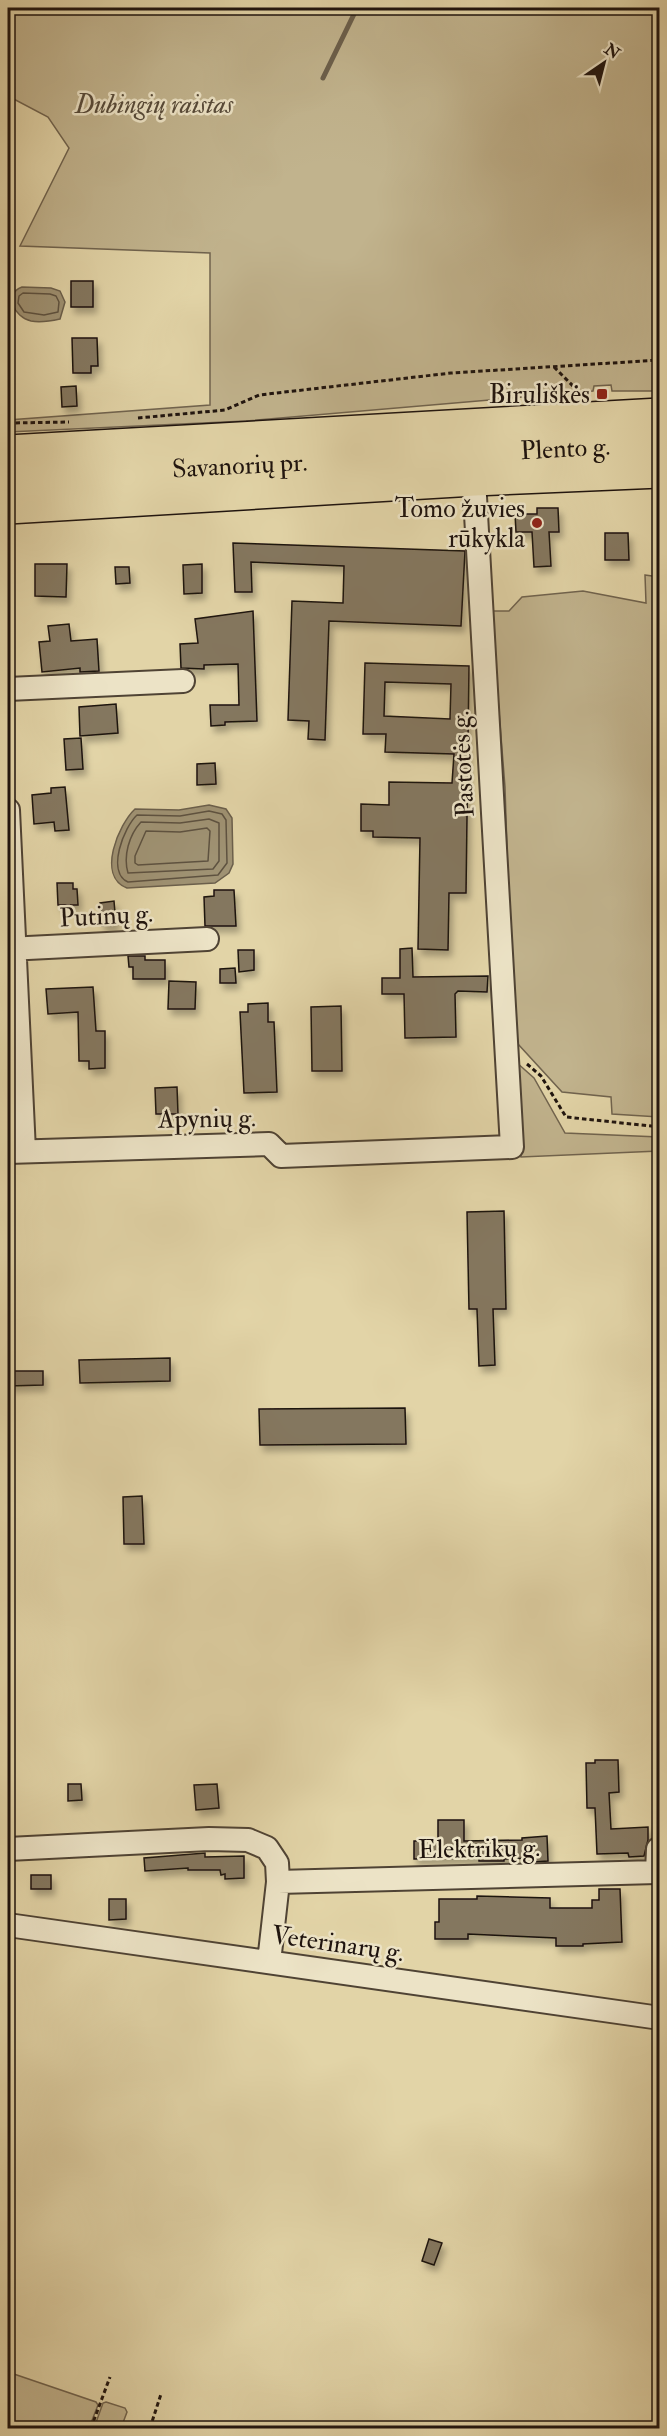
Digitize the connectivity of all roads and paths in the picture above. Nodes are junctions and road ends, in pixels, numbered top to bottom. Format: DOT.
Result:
graph roads {
  1 [pos="660,360"];
  2 [pos="554,367"];
  3 [pos="584,397"];
  4 [pos="660,415"];
  5 [pos="136,418"];
  6 [pos="79,422"];
  7 [pos="8,423"];
  8 [pos="660,442"];
  9 [pos="8,452"];
  10 [pos="472,452"];
  11 [pos="660,471"];
  12 [pos="8,477"];
  13 [pos="8,507"];
  14 [pos="183,681"];
  15 [pos="8,689"];
  16 [pos="8,810"];
  17 [pos="8,821"];
  18 [pos="207,939"];
  19 [pos="11,948"];
  20 [pos="506,1045"];
  21 [pos="660,1127"];
  22 [pos="512,1147"];
  23 [pos="16,1151"];
  24 [pos="8,1849"];
  25 [pos="658,1849"];
  26 [pos="278,1882"];
  27 [pos="8,1925"];
  28 [pos="269,1962"];
  29 [pos="660,2018"];
  30 [pos="110,2377"];
  31 [pos="161,2394"];
  32 [pos="91,2428"];
  33 [pos="150,2428"];
  1 -- 2 [label="path"];
  2 -- 3 [label="path"];
  2 -- 5 [label="path"];
  4 -- 10 [label="highway, Plento g."];
  6 -- 7 [label="path"];
  8 -- 10 [label="highway, Plento g."];
  9 -- 10 [label="highway, Savanorių pr."];
  10 -- 11 [label="highway"];
  10 -- 12 [label="highway, Savanorių pr."];
  10 -- 13 [label="highway"];
  10 -- 20 [label="street, Pastotės g."];
  14 -- 15 [label="street"];
  16 -- 17 [label="street"];
  17 -- 19 [label="street"];
  18 -- 19 [label="street, Putinų g."];
  19 -- 23 [label="street"];
  20 -- 21 [label="path"];
  20 -- 22 [label="street, Pastotės g."];
  22 -- 23 [label="street, Apynių g."];
  24 -- 26 [label="street"];
  25 -- 26 [label="street, Elektrikų g."];
  26 -- 28 [label="street"];
  27 -- 28 [label="street, Veterinarų g."];
  28 -- 29 [label="street, Veterinarų g."];
  30 -- 32 [label="path"];
  31 -- 33 [label="path"];
}
